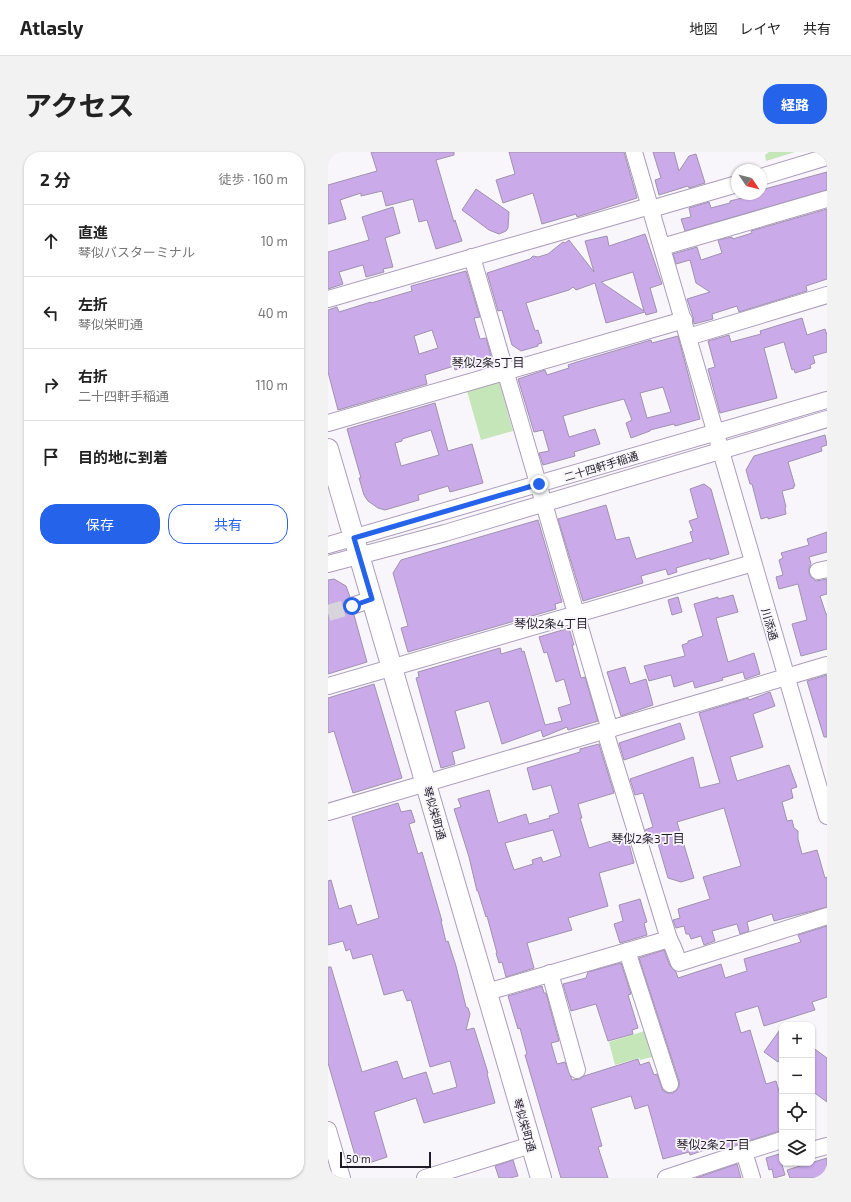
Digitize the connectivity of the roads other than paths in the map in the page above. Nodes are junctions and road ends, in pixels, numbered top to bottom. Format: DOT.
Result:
graph roads {
  1 [pos="634,152"];
  2 [pos="827,157"];
  3 [pos="767,175"];
  4 [pos="731,186"];
  5 [pos="827,199"];
  6 [pos="650,207"];
  7 [pos="662,247"];
  8 [pos="472,257"];
  9 [pos="827,294"];
  10 [pos="328,299"];
  11 [pos="684,320"];
  12 [pos="688,337"];
  13 [pos="506,372"];
  14 [pos="827,400"];
  15 [pos="826,422"];
  16 [pos="328,423"];
  17 [pos="716,431"];
  18 [pos="328,449"];
  19 [pos="722,451"];
  20 [pos="539,484"];
  21 [pos="545,503"];
  22 [pos="328,545"];
  23 [pos="357,546"];
  24 [pos="753,563"];
  25 [pos="328,564"];
  26 [pos="372,599"];
  27 [pos="352,606"];
  28 [pos="577,614"];
  29 [pos="827,665"];
  30 [pos="392,667"];
  31 [pos="786,678"];
  32 [pos="328,686"];
  33 [pos="607,730"];
  34 [pos="426,784"];
  35 [pos="328,812"];
  36 [pos="827,816"];
  37 [pos="827,916"];
  38 [pos="669,939"];
  39 [pos="627,951"];
  40 [pos="550,973"];
  41 [pos="486,992"];
  42 [pos="577,1070"];
  43 [pos="670,1084"];
  44 [pos="328,1130"];
  45 [pos="779,1141"];
  46 [pos="531,1145"];
  47 [pos="827,1146"];
  48 [pos="815,1149"];
  49 [pos="744,1152"];
  50 [pos="342,1178"];
  51 [pos="425,1178"];
  52 [pos="541,1178"];
  53 [pos="666,1178"];
  54 [pos="752,1178"];
  1 -- 6 [label="street, 川添通"];
  2 -- 3 [label="street"];
  4 -- 6 [label="street"];
  5 -- 7 [label="street"];
  6 -- 7 [label="street, 川添通"];
  6 -- 8 [label="street"];
  7 -- 11 [label="street, 川添通"];
  8 -- 10 [label="street"];
  8 -- 13 [label="street"];
  9 -- 12 [label="street"];
  11 -- 12 [label="street, 川添通"];
  11 -- 13 [label="street"];
  12 -- 17 [label="street, 川添通"];
  13 -- 16 [label="street"];
  13 -- 20 [label="street"];
  14 -- 17 [label="street, 二十四軒手稲通"];
  15 -- 19 [label="street, 二十四軒手稲通"];
  17 -- 19 [label="street, 川添通"];
  17 -- 20 [label="street, 二十四軒手稲通"];
  18 -- 23 [label="main road, 琴似栄町通"];
  19 -- 21 [label="street, 二十四軒手稲通"];
  19 -- 24 [label="street, 川添通"];
  20 -- 21 [label="street"];
  20 -- 23 [label="street, 二十四軒手稲通"];
  21 -- 23 [label="street, 二十四軒手稲通"];
  21 -- 28 [label="street"];
  22 -- 23 [label="street, 二十四軒手稲通"];
  23 -- 25 [label="street, 二十四軒手稲通"];
  23 -- 26 [label="main road, 琴似栄町通"];
  24 -- 28 [label="street"];
  24 -- 31 [label="street, 川添通"];
  26 -- 27 [label="street"];
  26 -- 30 [label="main road, 琴似栄町通"];
  28 -- 30 [label="street"];
  28 -- 33 [label="street"];
  29 -- 31 [label="street"];
  30 -- 32 [label="street"];
  30 -- 34 [label="main road, 琴似栄町通"];
  31 -- 33 [label="street"];
  31 -- 36 [label="street, 川添通"];
  33 -- 34 [label="street"];
  33 -- 38 [label="street"];
  34 -- 35 [label="street"];
  34 -- 41 [label="main road, 琴似栄町通"];
  37 -- 38 [label="street"];
  38 -- 39 [label="street"];
  39 -- 40 [label="street"];
  39 -- 43 [label="street"];
  40 -- 41 [label="street"];
  40 -- 42 [label="street"];
  41 -- 46 [label="main road, 琴似栄町通"];
  44 -- 50 [label="street"];
  45 -- 49 [label="street"];
  46 -- 51 [label="street"];
  46 -- 52 [label="main road, 琴似栄町通"];
  47 -- 48 [label="street"];
  49 -- 53 [label="street"];
  49 -- 54 [label="street"];
}
